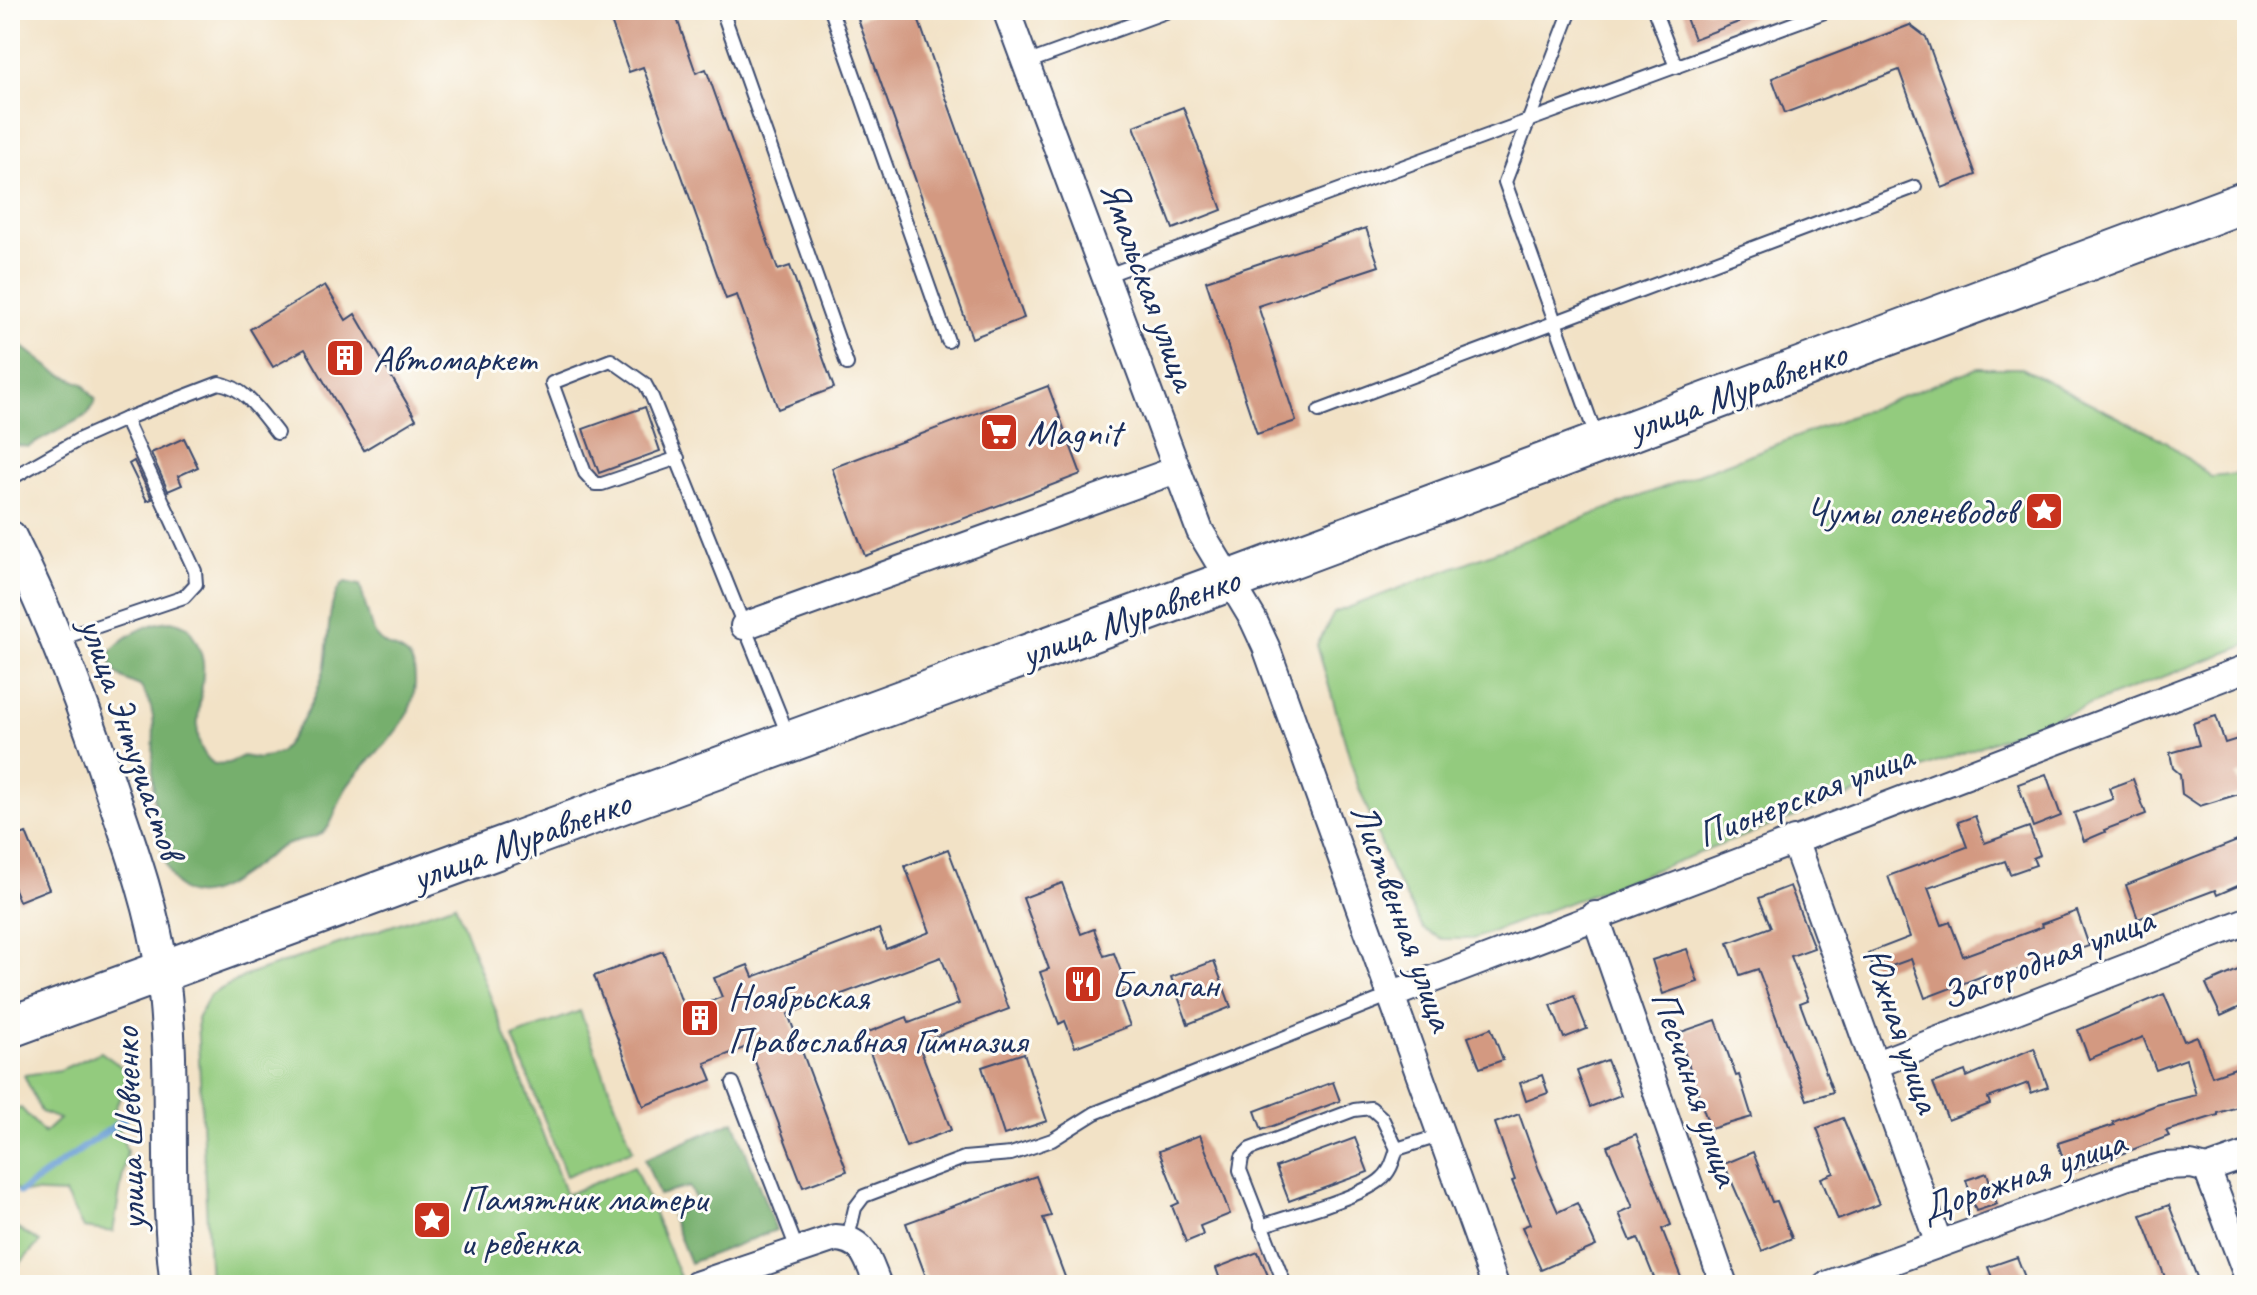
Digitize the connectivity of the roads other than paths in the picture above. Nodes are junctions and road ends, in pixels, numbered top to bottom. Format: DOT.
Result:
graph roads {
  1 [pos="722,10"];
  2 [pos="831,10"];
  3 [pos="1006,10"];
  4 [pos="1171,10"];
  5 [pos="1571,10"];
  6 [pos="1654,10"];
  7 [pos="1825,11"];
  8 [pos="1026,63"];
  9 [pos="1676,67"];
  10 [pos="1528,122"];
  11 [pos="1915,187"];
  12 [pos="2247,201"];
  13 [pos="1105,276"];
  14 [pos="1555,322"];
  15 [pos="948,341"];
  16 [pos="847,364"];
  17 [pos="1319,411"];
  18 [pos="125,419"];
  19 [pos="277,433"];
  20 [pos="1598,443"];
  21 [pos="678,458"];
  22 [pos="1176,470"];
  23 [pos="10,479"];
  24 [pos="10,537"];
  25 [pos="1229,581"];
  26 [pos="744,626"];
  27 [pos="57,640"];
  28 [pos="2247,668"];
  29 [pos="790,741"];
  30 [pos="1794,840"];
  31 [pos="1595,915"];
  32 [pos="2247,921"];
  33 [pos="162,971"];
  34 [pos="1391,995"];
  35 [pos="10,1027"];
  36 [pos="1874,1065"];
  37 [pos="733,1083"];
  38 [pos="1442,1135"];
  39 [pos="1397,1149"];
  40 [pos="2247,1155"];
  41 [pos="2207,1169"];
  42 [pos="1261,1226"];
  43 [pos="848,1238"];
  44 [pos="1939,1244"];
  45 [pos="797,1249"];
  46 [pos="2247,1275"];
  47 [pos="177,1285"];
  48 [pos="696,1285"];
  49 [pos="878,1285"];
  50 [pos="1285,1285"];
  51 [pos="1495,1285"];
  52 [pos="1724,1285"];
  53 [pos="1826,1285"];
  1 -- 16 [label="lane"];
  2 -- 15 [label="lane"];
  3 -- 8 [label="street, Ямальская улица"];
  4 -- 8 [label="lane"];
  5 -- 10 [label="lane"];
  6 -- 9 [label="lane"];
  7 -- 9 [label="lane"];
  8 -- 13 [label="street, Ямальская улица"];
  9 -- 10 [label="lane"];
  10 -- 13 [label="lane"];
  10 -- 14 [label="lane"];
  11 -- 14 [label="lane"];
  12 -- 20 [label="main road, улица Муравленко"];
  13 -- 22 [label="street, Ямальская улица"];
  14 -- 17 [label="lane"];
  14 -- 20 [label="lane"];
  18 -- 19 [label="lane"];
  18 -- 23 [label="lane"];
  18 -- 27 [label="lane"];
  20 -- 25 [label="main road, улица Муравленко"];
  21 -- 21 [label="lane"];
  21 -- 26 [label="lane"];
  22 -- 25 [label="street, Ямальская улица"];
  22 -- 26 [label="street"];
  24 -- 27 [label="street, улица Энтузиастов"];
  25 -- 29 [label="main road, улица Муравленко"];
  25 -- 34 [label="street, Лиственная улица"];
  26 -- 29 [label="lane"];
  27 -- 33 [label="street, улица Энтузиастов"];
  28 -- 30 [label="street, Пионерская улица"];
  29 -- 33 [label="main road, улица Муравленко"];
  30 -- 31 [label="street, Пионерская улица"];
  30 -- 36 [label="street, Южная улица"];
  31 -- 34 [label="street, Пионерская улица"];
  31 -- 52 [label="street, Песчаная улица"];
  32 -- 36 [label="street, Загородная улица"];
  33 -- 35 [label="main road, улица Муравленко"];
  33 -- 47 [label="street, улица Шевченко"];
  34 -- 38 [label="street, Лиственная улица"];
  34 -- 43 [label="lane"];
  36 -- 44 [label="street, Южная улица"];
  37 -- 45 [label="lane"];
  38 -- 39 [label="lane"];
  38 -- 51 [label="street, Лиственная улица"];
  39 -- 42 [label="lane"];
  39 -- 42 [label="lane"];
  40 -- 41 [label="street, Дорожная улица"];
  41 -- 44 [label="street, Дорожная улица"];
  41 -- 46 [label="street"];
  42 -- 50 [label="lane"];
  43 -- 45 [label="street"];
  43 -- 49 [label="street"];
  44 -- 53 [label="street, Дорожная улица"];
  45 -- 48 [label="street"];
}
